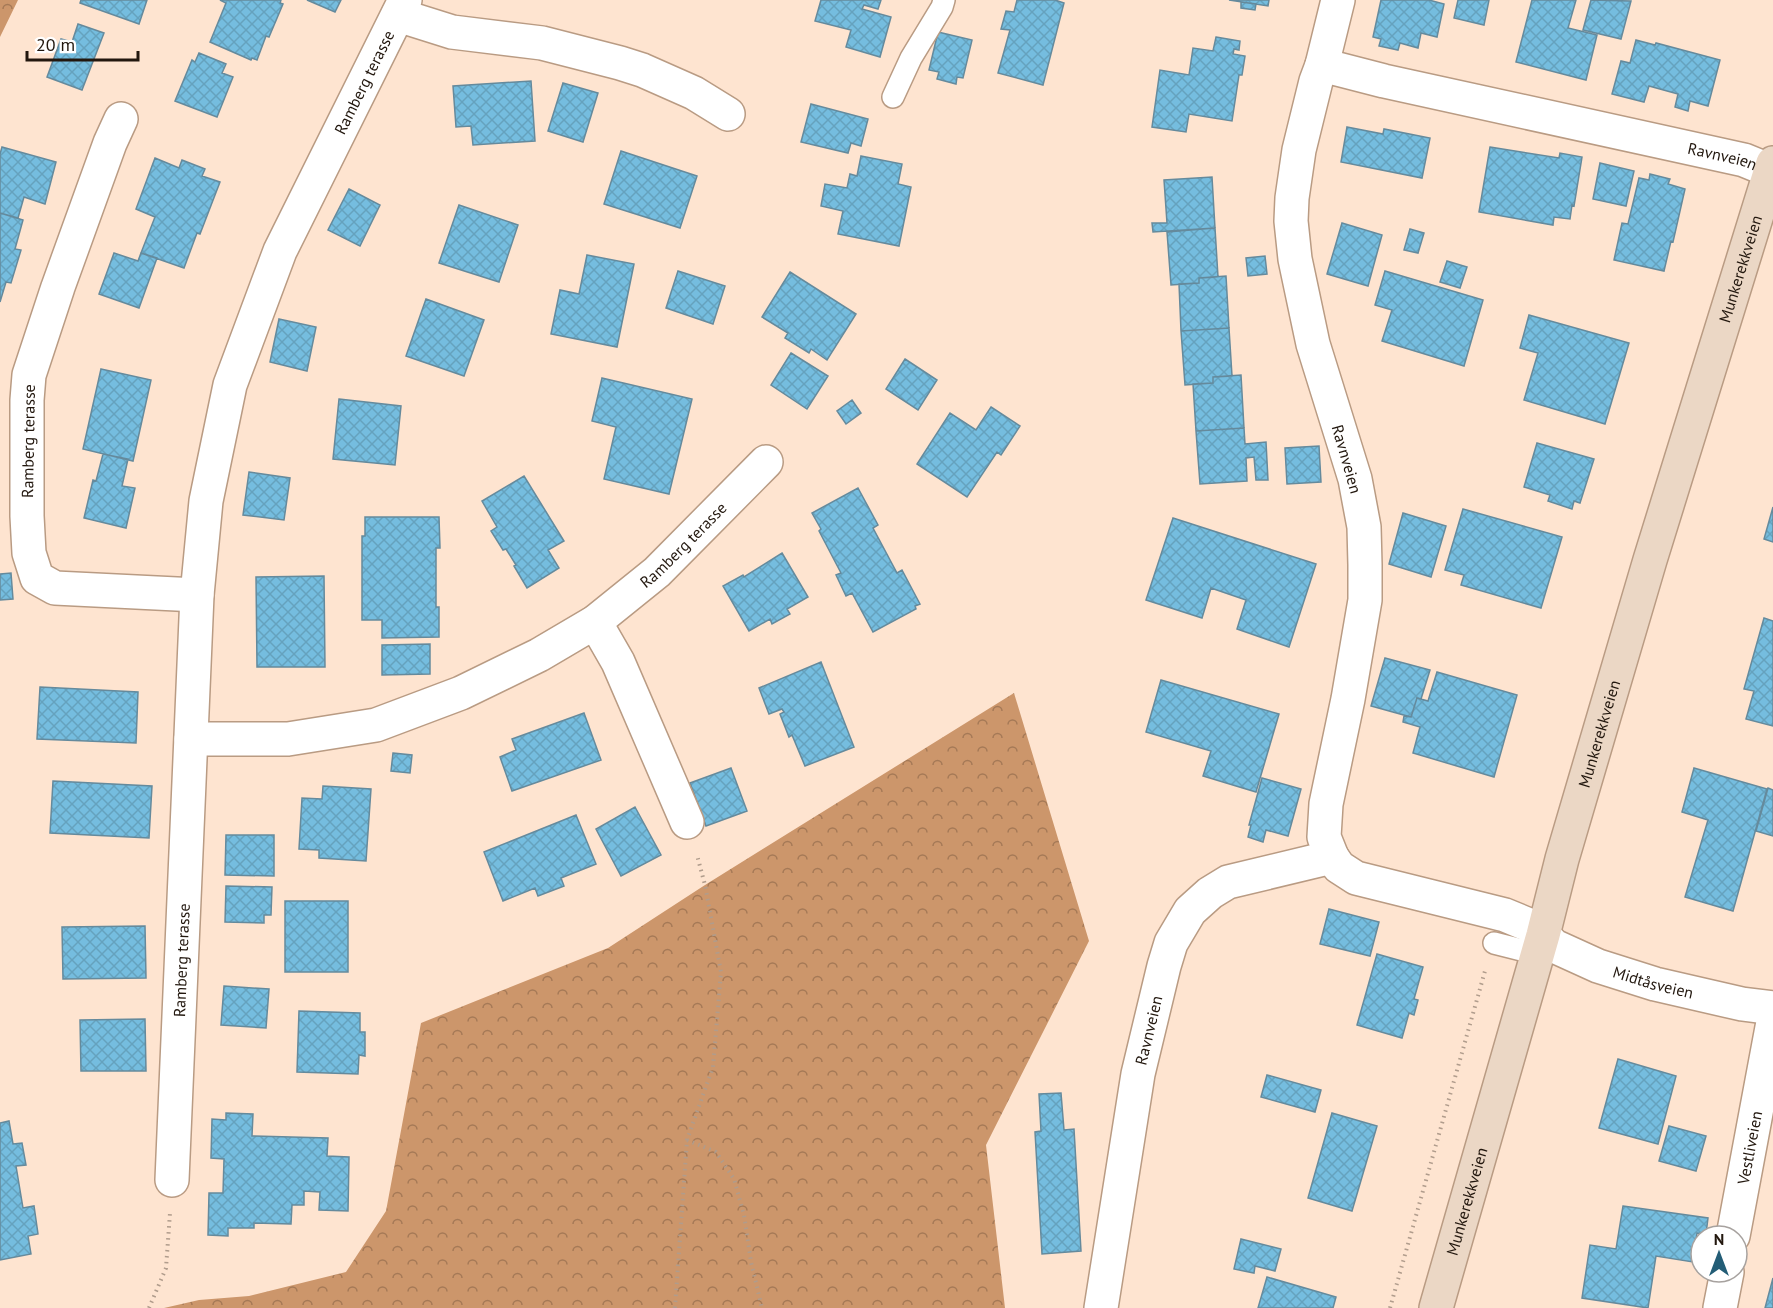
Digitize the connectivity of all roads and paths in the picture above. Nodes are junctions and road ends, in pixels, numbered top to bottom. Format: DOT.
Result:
graph roads {
  1 [pos="944,0"];
  2 [pos="1338,0"];
  3 [pos="401,8"];
  4 [pos="1322,65"];
  5 [pos="893,98"];
  6 [pos="728,114"];
  7 [pos="121,119"];
  8 [pos="1772,167"];
  9 [pos="766,462"];
  10 [pos="197,595"];
  11 [pos="596,622"];
  12 [pos="191,739"];
  13 [pos="687,822"];
  14 [pos="1332,857"];
  15 [pos="1494,943"];
  16 [pos="1540,945"];
  17 [pos="1773,1008"];
  18 [pos="1773,1023"];
  19 [pos="687,1140"];
  20 [pos="172,1180"];
  21 [pos="1735,1224"];
  22 [pos="1725,1284"];
  23 [pos="149,1308"];
  24 [pos="675,1308"];
  25 [pos="762,1308"];
  26 [pos="1101,1308"];
  27 [pos="1390,1308"];
  28 [pos="1436,1308"];
  29 [pos="1720,1308"];
  1 -- 5 [label="lane"];
  2 -- 4 [label="street, Ravnveien"];
  3 -- 6 [label="street, Ramberg terasse"];
  3 -- 10 [label="street, Ramberg terasse"];
  4 -- 8 [label="street, Ravnveien"];
  4 -- 14 [label="street, Ravnveien"];
  7 -- 10 [label="street, Ramberg terasse"];
  8 -- 16 [label="main road, Munkerekkveien"];
  9 -- 11 [label="street, Ramberg terasse"];
  10 -- 12 [label="street, Ramberg terasse"];
  11 -- 12 [label="street, Ramberg terasse"];
  11 -- 13 [label="street"];
  12 -- 20 [label="street, Ramberg terasse"];
  13 -- 19 [label="path"];
  14 -- 16 [label="street"];
  14 -- 26 [label="street, Ravnveien"];
  15 -- 16 [label="lane"];
  15 -- 27 [label="path"];
  16 -- 17 [label="street, Midtåsveien"];
  16 -- 28 [label="main road, Munkerekkveien"];
  18 -- 21 [label="street, Vestliveien"];
  19 -- 24 [label="path"];
  19 -- 25 [label="path"];
  20 -- 23 [label="path"];
  22 -- 29 [label="street"];
}
